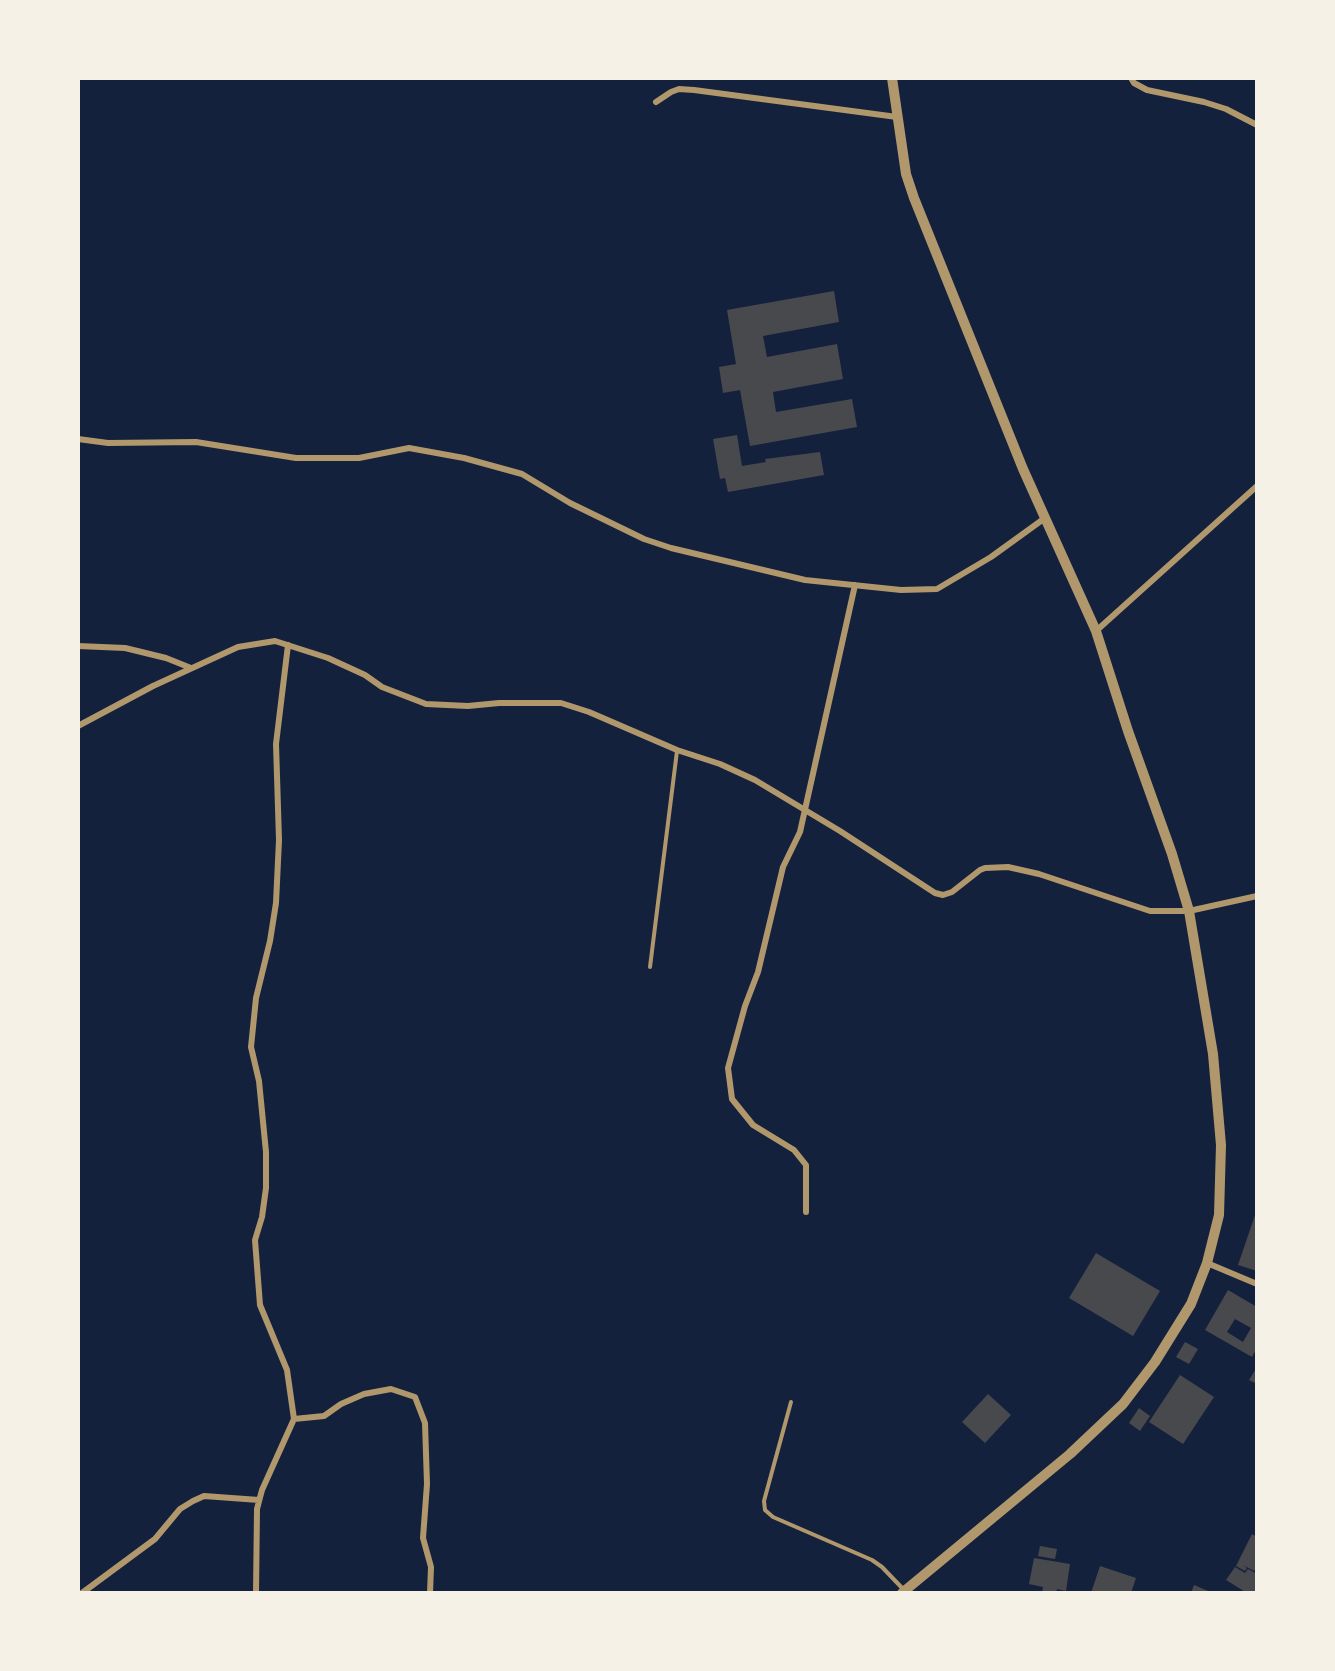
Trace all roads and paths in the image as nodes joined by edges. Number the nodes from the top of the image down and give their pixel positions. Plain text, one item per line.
1 (892, 78) edge
2 (1131, 78) edge
3 (656, 102) dead end
4 (897, 117) junction
5 (1257, 124) edge
6 (78, 439) edge
7 (1257, 486) edge
8 (1045, 518) junction
9 (855, 585) junction
10 (1096, 631) junction
11 (288, 645) junction
12 (78, 646) edge
13 (191, 668) junction
14 (78, 726) edge
15 (677, 750) junction
16 (805, 809) junction
17 (1257, 896) edge
18 (1189, 910) junction
19 (650, 967) dead end
20 (806, 1212) dead end
21 (1207, 1263) junction
22 (1257, 1284) edge
23 (791, 1402) dead end
24 (294, 1419) junction
25 (259, 1500) junction
26 (903, 1592) edge
27 (82, 1593) edge
28 (256, 1593) edge
29 (430, 1593) edge

1 - 4 street
2 - 5 street
3 - 4 street
4 - 8 street
6 - 9 street
7 - 10 street
8 - 9 street
8 - 10 street
9 - 16 street
10 - 18 street
11 - 13 street
11 - 15 street
11 - 24 street
12 - 13 street
13 - 14 street
15 - 16 street
15 - 19 lane
16 - 18 street
16 - 20 street
17 - 18 street
18 - 21 street
21 - 22 street
21 - 26 street
23 - 26 lane
24 - 25 street
24 - 29 street
25 - 27 street
25 - 28 street

